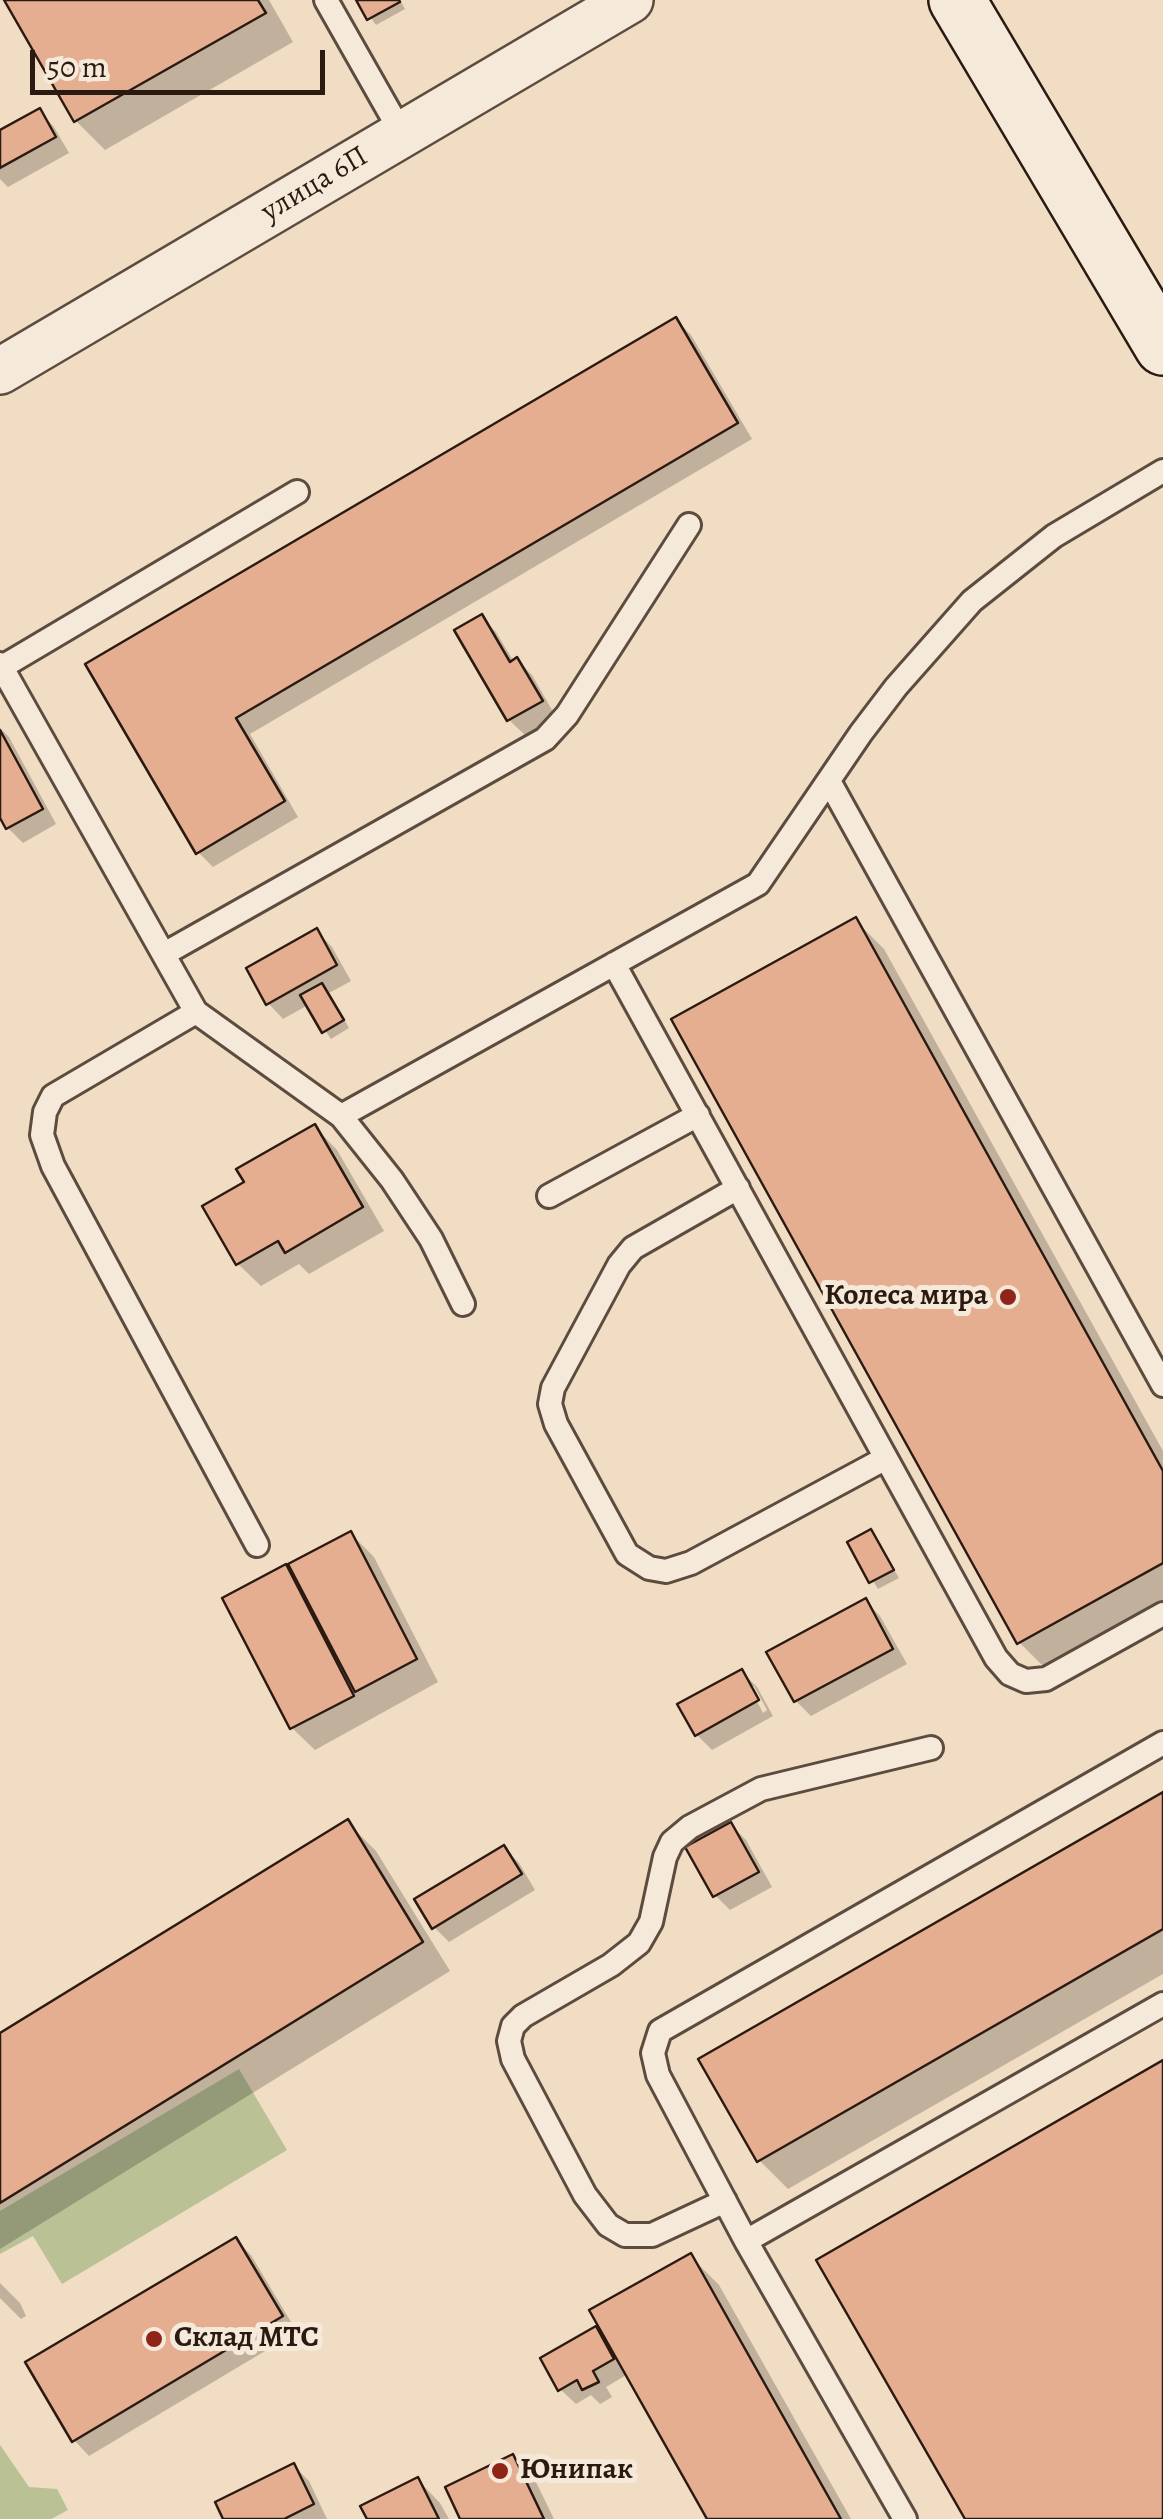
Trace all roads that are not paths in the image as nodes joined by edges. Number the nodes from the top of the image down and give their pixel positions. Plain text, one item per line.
1 (326, 0) edge
2 (630, 0) edge
3 (957, 0) edge
4 (402, 134) junction
5 (1163, 347) edge
6 (0, 371) edge
7 (1163, 472) edge
8 (297, 492) dead end
9 (689, 525) dead end
10 (1, 666) edge
11 (828, 781) junction
12 (164, 954) junction
13 (614, 964) junction
14 (196, 1012) junction
15 (698, 1115) junction
16 (341, 1116) junction
17 (738, 1188) junction
18 (549, 1196) dead end
19 (463, 1304) dead end
20 (1163, 1385) edge
21 (886, 1458) junction
22 (257, 1546) dead end
23 (1163, 1614) edge
24 (1163, 1743) edge
25 (931, 1748) dead end
26 (1163, 2004) edge
27 (725, 2201) junction
28 (746, 2241) junction
29 (905, 2519) edge

1 - 4 lane
2 - 4 street, улица 6П
3 - 5 main road
4 - 6 street, улица 6П
7 - 11 lane
8 - 10 lane
9 - 12 lane
10 - 12 lane
11 - 13 lane
11 - 20 lane
12 - 14 lane
13 - 15 lane
13 - 16 lane
14 - 16 lane
14 - 22 lane
15 - 17 lane
15 - 18 lane
16 - 19 lane
17 - 21 lane
17 - 21 lane
21 - 23 lane
24 - 27 lane
25 - 27 lane
26 - 28 lane
27 - 28 lane
28 - 29 lane

